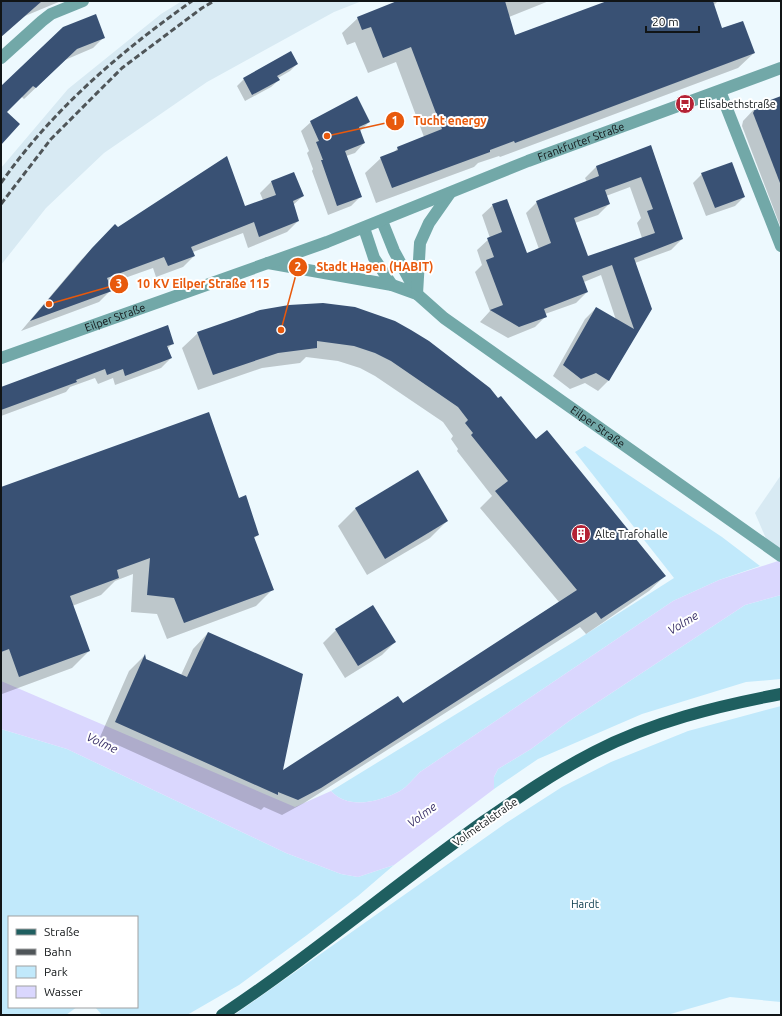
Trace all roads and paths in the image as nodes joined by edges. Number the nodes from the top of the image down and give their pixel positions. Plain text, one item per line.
1 (83, 1) edge
2 (1, 58) edge
3 (781, 68) edge
4 (720, 91) junction
5 (450, 193) junction
6 (382, 221) junction
7 (364, 228) junction
8 (781, 246) edge
9 (267, 262) junction
10 (392, 285) junction
11 (417, 294) junction
12 (1, 358) edge
13 (781, 556) edge
14 (781, 694) edge
15 (222, 1015) edge

1 - 2 street
3 - 4 street, Frankfurter Straße
4 - 5 street, Frankfurter Straße
4 - 8 street
5 - 6 street, Frankfurter Straße
5 - 11 street
6 - 7 street, Eilper Straße
6 - 11 street, Eilper Straße
7 - 9 street, Eilper Straße
7 - 10 street
9 - 10 street, Eilper Straße
9 - 12 street, Eilper Straße
10 - 11 street, Eilper Straße
11 - 13 street, Eilper Straße
14 - 15 main road, Volmetalstraße

